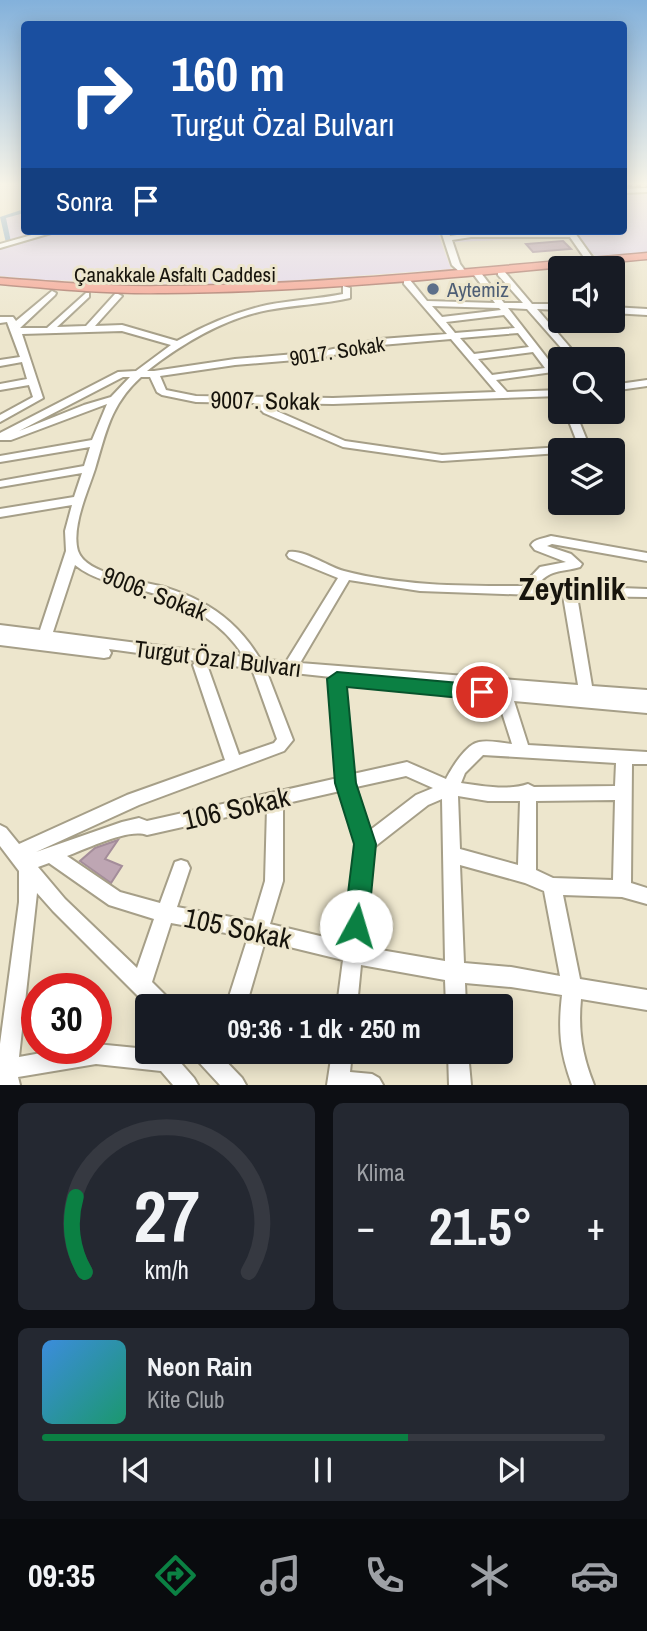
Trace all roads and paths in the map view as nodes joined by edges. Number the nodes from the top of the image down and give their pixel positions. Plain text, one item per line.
1 (40, 235) edge
2 (446, 235) edge
3 (0, 246) edge
4 (587, 256) edge
5 (647, 258) edge
6 (625, 259) edge
7 (625, 261) edge
8 (548, 265) edge
9 (548, 269) edge
10 (462, 272) junction
11 (501, 273) junction
12 (478, 275) junction
13 (0, 281) edge
14 (407, 282) junction
15 (0, 288) edge
16 (346, 288) junction
17 (52, 293) junction
18 (86, 295) junction
19 (118, 296) junction
20 (425, 303) junction
21 (530, 306) junction
22 (548, 307) edge
23 (502, 308) junction
24 (625, 311) edge
25 (647, 312) edge
26 (0, 320) edge
27 (439, 320) junction
28 (16, 329) junction
29 (88, 329) junction
30 (49, 330) junction
31 (520, 330) junction
32 (453, 337) junction
33 (179, 345) junction
34 (566, 347) edge
35 (533, 349) junction
36 (470, 357) junction
37 (26, 359) junction
38 (548, 362) edge
39 (0, 363) edge
40 (548, 370) edge
41 (139, 372) junction
42 (154, 374) junction
43 (488, 378) junction
44 (33, 381) junction
45 (647, 383) edge
46 (625, 386) edge
47 (0, 387) edge
48 (548, 393) edge
49 (504, 395) junction
50 (115, 399) junction
51 (257, 400) junction
52 (0, 419) edge
53 (0, 438) edge
54 (99, 442) junction
55 (548, 451) edge
56 (0, 459) edge
57 (90, 468) junction
58 (0, 484) edge
59 (80, 499) junction
60 (0, 513) edge
61 (72, 552) junction
62 (293, 555) dead end
63 (647, 557) edge
64 (345, 576) junction
65 (527, 589) junction
66 (569, 590) junction
67 (647, 593) edge
68 (0, 630) edge
69 (45, 636) junction
70 (0, 640) edge
71 (200, 664) junction
72 (258, 668) junction
73 (290, 668) junction
74 (337, 679) junction
75 (503, 690) junction
76 (586, 691) junction
77 (647, 696) edge
78 (647, 707) edge
79 (522, 749) junction
80 (624, 756) junction
81 (647, 758) edge
82 (234, 764) junction
83 (345, 783) junction
84 (450, 788) junction
85 (528, 792) junction
86 (623, 793) junction
87 (275, 799) junction
88 (133, 800) junction
89 (139, 825) junction
90 (0, 833) edge
91 (365, 844) junction
92 (51, 855) junction
93 (451, 855) junction
94 (23, 862) junction
95 (181, 867) dead end
96 (527, 875) junction
97 (552, 886) junction
98 (622, 889) junction
99 (647, 896) edge
100 (168, 914) junction
101 (261, 931) junction
102 (353, 954) junction
103 (454, 972) junction
104 (141, 985) junction
105 (572, 988) junction
106 (150, 994) edge
107 (240, 994) edge
108 (348, 994) edge
109 (455, 994) edge
110 (647, 1000) edge
111 (218, 1064) edge
112 (341, 1064) edge
113 (459, 1064) edge
114 (8, 1077) edge
115 (339, 1083) edge
116 (187, 1085) edge
117 (235, 1085) edge
118 (372, 1085) edge
119 (460, 1085) edge
120 (583, 1085) edge

1 - 3 street
2 - 4 street
2 - 10 street
5 - 6 highway, Çanakkale Asfaltı Caddesi
5 - 7 highway, Çanakkale Asfaltı Caddesi
8 - 10 highway, Çanakkale Asfaltı Caddesi
9 - 11 highway, Çanakkale Asfaltı Caddesi
10 - 13 highway, Çanakkale Asfaltı Caddesi
11 - 12 highway, Çanakkale Asfaltı Caddesi
11 - 21 street
12 - 14 highway, Çanakkale Asfaltı Caddesi
12 - 23 street
14 - 16 highway, Çanakkale Asfaltı Caddesi
14 - 20 street
15 - 17 highway, Çanakkale Asfaltı Caddesi
16 - 19 highway, Çanakkale Asfaltı Caddesi
16 - 33 street
17 - 18 highway, Çanakkale Asfaltı Caddesi
17 - 28 street
18 - 19 highway, Çanakkale Asfaltı Caddesi
18 - 30 street
19 - 29 street
20 - 23 street
20 - 27 street
21 - 22 street
21 - 23 street
21 - 34 street
23 - 27 street
23 - 31 street
24 - 25 street
26 - 28 street
27 - 32 street
28 - 30 street
28 - 37 street
29 - 30 street
29 - 33 street
31 - 32 street, 9017. Sokak
31 - 35 street
32 - 36 street
32 - 42 street, 9017. Sokak
33 - 41 street
35 - 36 street
35 - 38 street
36 - 43 street
37 - 39 street
37 - 44 street
40 - 43 street
41 - 42 street
41 - 50 street
41 - 53 street
42 - 51 street, 9007. Sokak
43 - 49 street
44 - 47 street
44 - 52 street
45 - 46 street
48 - 49 street, 9007. Sokak
49 - 51 street, 9007. Sokak
50 - 53 street
50 - 54 street
51 - 55 street
54 - 56 street
54 - 57 street
57 - 58 street
57 - 59 street
59 - 60 street
59 - 61 street
61 - 69 street
61 - 72 street, 9006. Sokak
62 - 64 street
63 - 65 street
64 - 65 street
64 - 73 street
65 - 66 street
66 - 67 street
66 - 76 street
68 - 69 street, Turgut Özal Bulvarı
69 - 72 street, Turgut Özal Bulvarı
70 - 71 street, Turgut Özal Bulvarı
71 - 72 street, Turgut Özal Bulvarı
71 - 82 street
72 - 73 street, Turgut Özal Bulvarı
72 - 74 street, Turgut Özal Bulvarı
72 - 82 street
73 - 75 street, Turgut Özal Bulvarı
74 - 75 street, Turgut Özal Bulvarı
74 - 83 street
75 - 76 street, Turgut Özal Bulvarı
75 - 78 street, Turgut Özal Bulvarı
75 - 79 street
76 - 77 street, Turgut Özal Bulvarı
79 - 80 street
79 - 84 street
80 - 81 street
80 - 86 street
82 - 88 street
83 - 84 street, 106 Sokak
83 - 87 street, 106 Sokak
83 - 91 street
84 - 85 street, 106 Sokak
84 - 91 street
84 - 93 street
85 - 86 street, 106 Sokak
85 - 96 street
86 - 98 street
87 - 89 street, 106 Sokak
87 - 101 street
88 - 89 street
88 - 94 street
89 - 92 street, 106 Sokak
90 - 94 street
91 - 102 street
92 - 94 street, 106 Sokak
92 - 100 street, 105 Sokak
93 - 96 street
93 - 103 street
94 - 104 street
94 - 114 street
95 - 100 street
96 - 97 street
97 - 98 street
97 - 105 street
98 - 99 street
100 - 101 street, 105 Sokak
100 - 104 street
101 - 102 street, 105 Sokak
101 - 107 street
102 - 103 street, 105 Sokak
102 - 108 street
103 - 105 street, 105 Sokak
103 - 109 street
104 - 106 street
105 - 110 street, 105 Sokak
105 - 120 street
111 - 117 street
112 - 115 street
113 - 119 street
114 - 116 street
115 - 118 street

